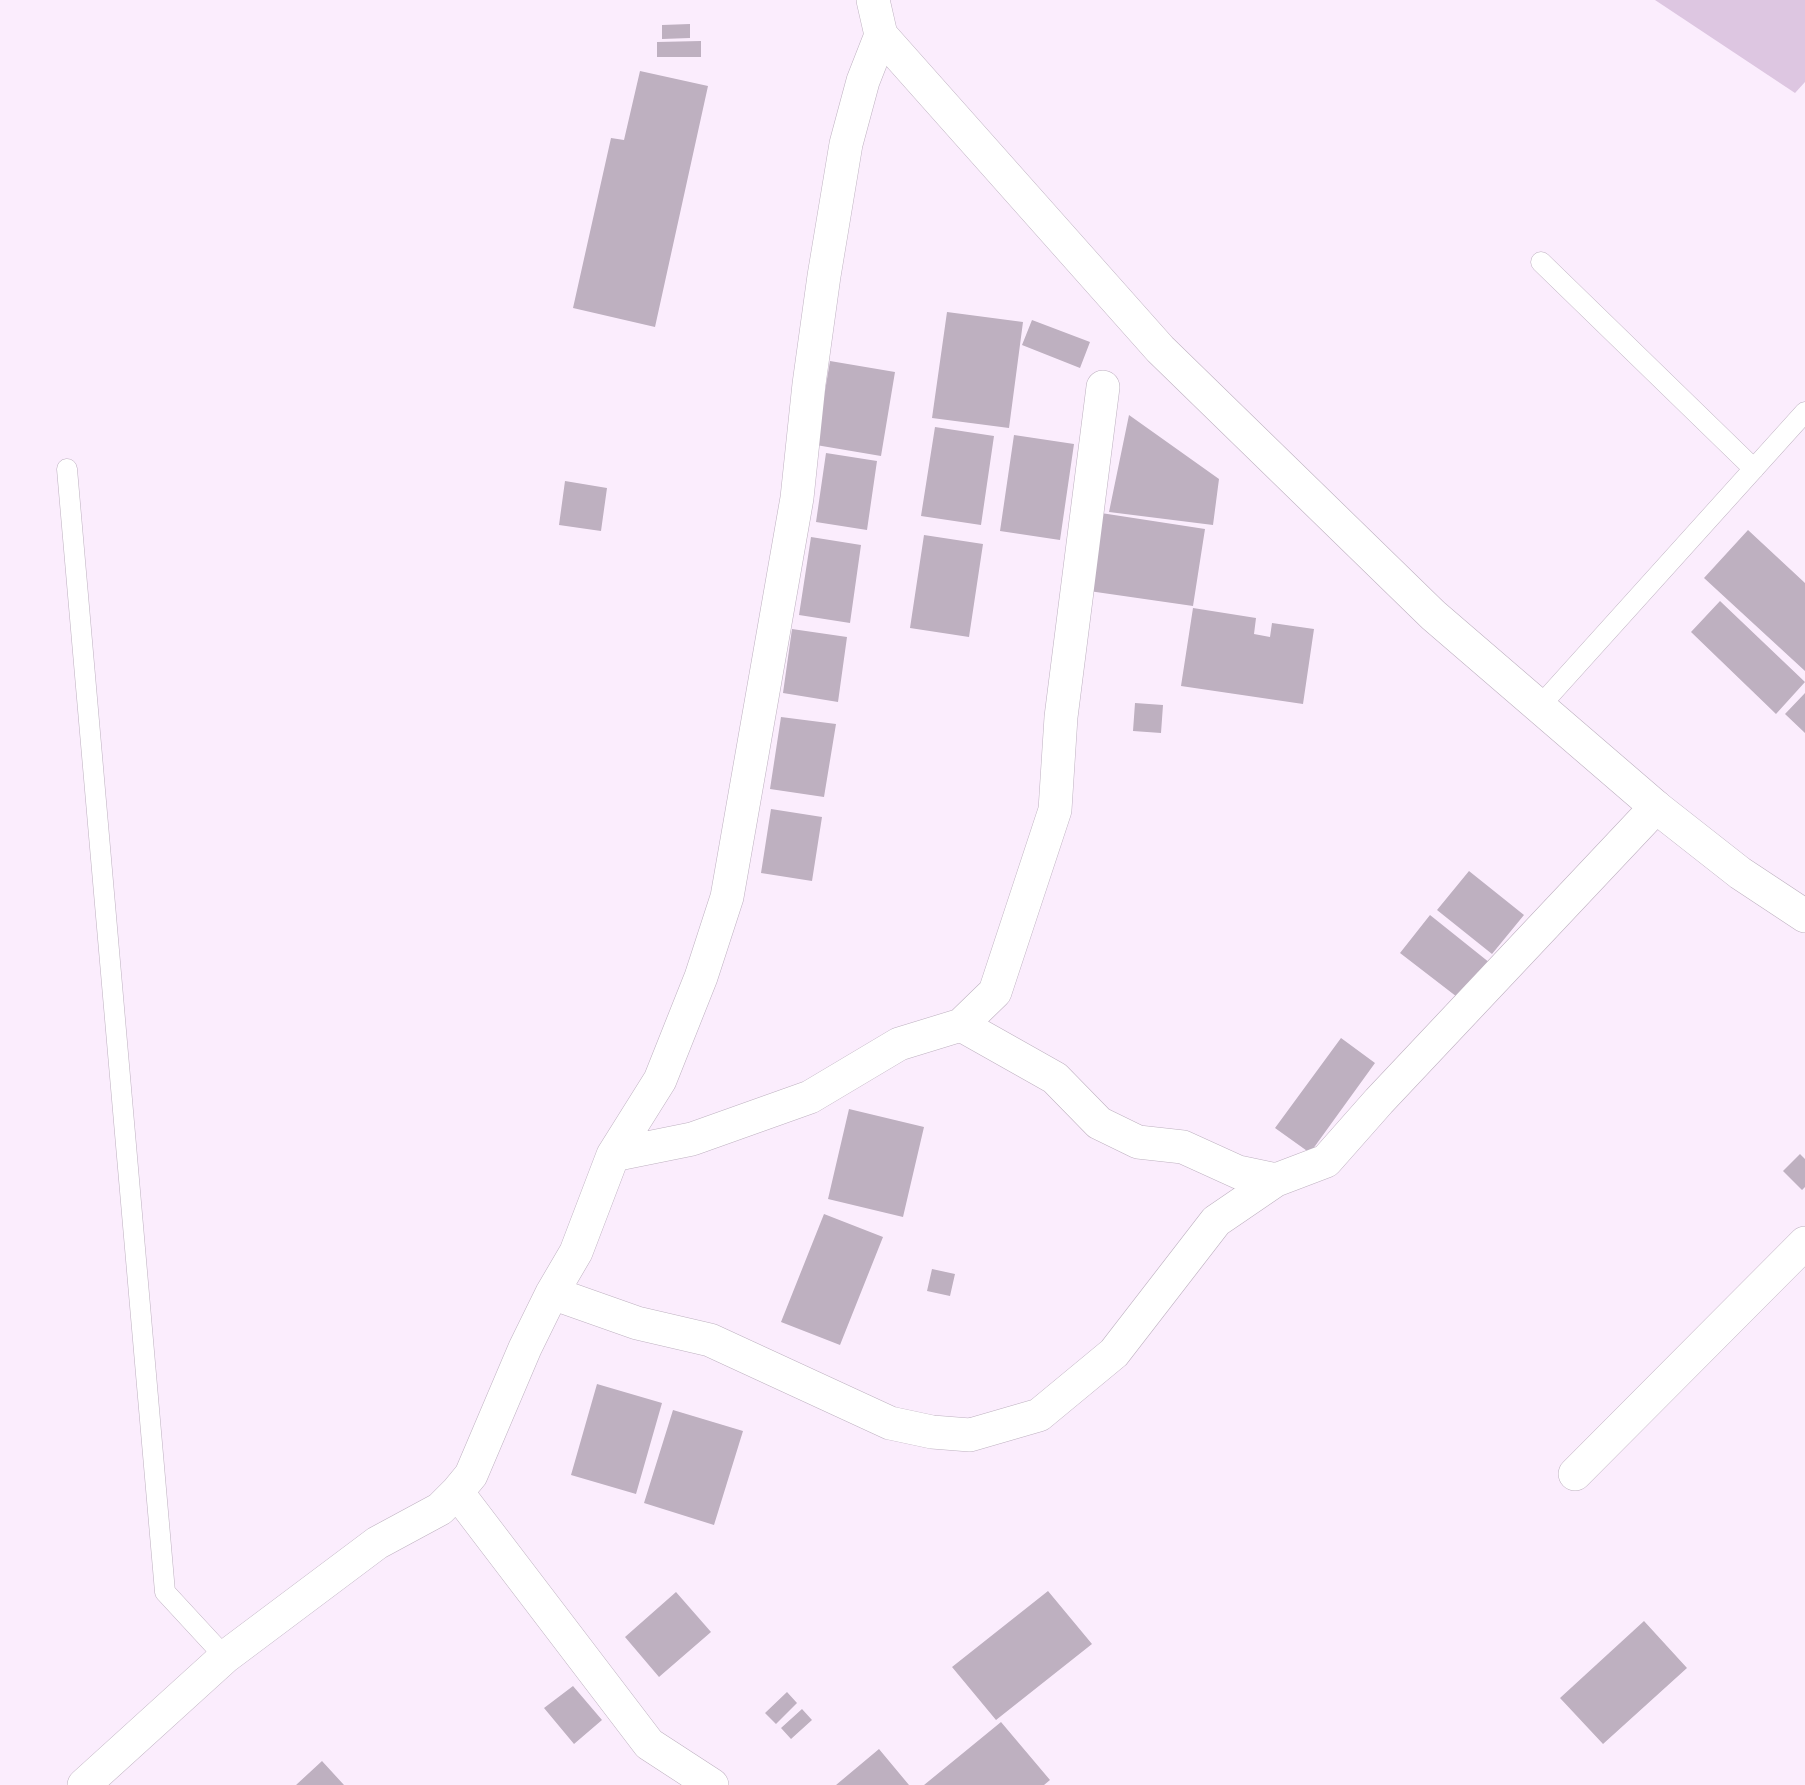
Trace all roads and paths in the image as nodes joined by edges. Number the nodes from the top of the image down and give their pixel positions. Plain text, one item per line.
1 (873, 0) edge
2 (880, 35) junction
3 (1541, 262) dead end
4 (1103, 387) dead end
5 (1805, 412) edge
6 (67, 469) dead end
7 (1754, 469) junction
8 (1539, 707) junction
9 (1656, 807) junction
10 (1805, 916) edge
11 (961, 1025) junction
12 (613, 1155) junction
13 (1276, 1180) junction
14 (1805, 1244) edge
15 (552, 1293) junction
16 (1575, 1474) dead end
17 (457, 1492) junction
18 (225, 1657) junction
19 (84, 1785) edge
20 (712, 1785) edge

1 - 2 street
2 - 8 street
2 - 12 street
3 - 7 lane
4 - 11 street
5 - 7 lane
6 - 18 lane
7 - 8 lane
8 - 9 street
9 - 10 street
9 - 13 street
11 - 12 street
11 - 13 street
12 - 15 street
13 - 15 street
14 - 16 street
15 - 17 street
17 - 18 street
17 - 20 street
18 - 19 street

